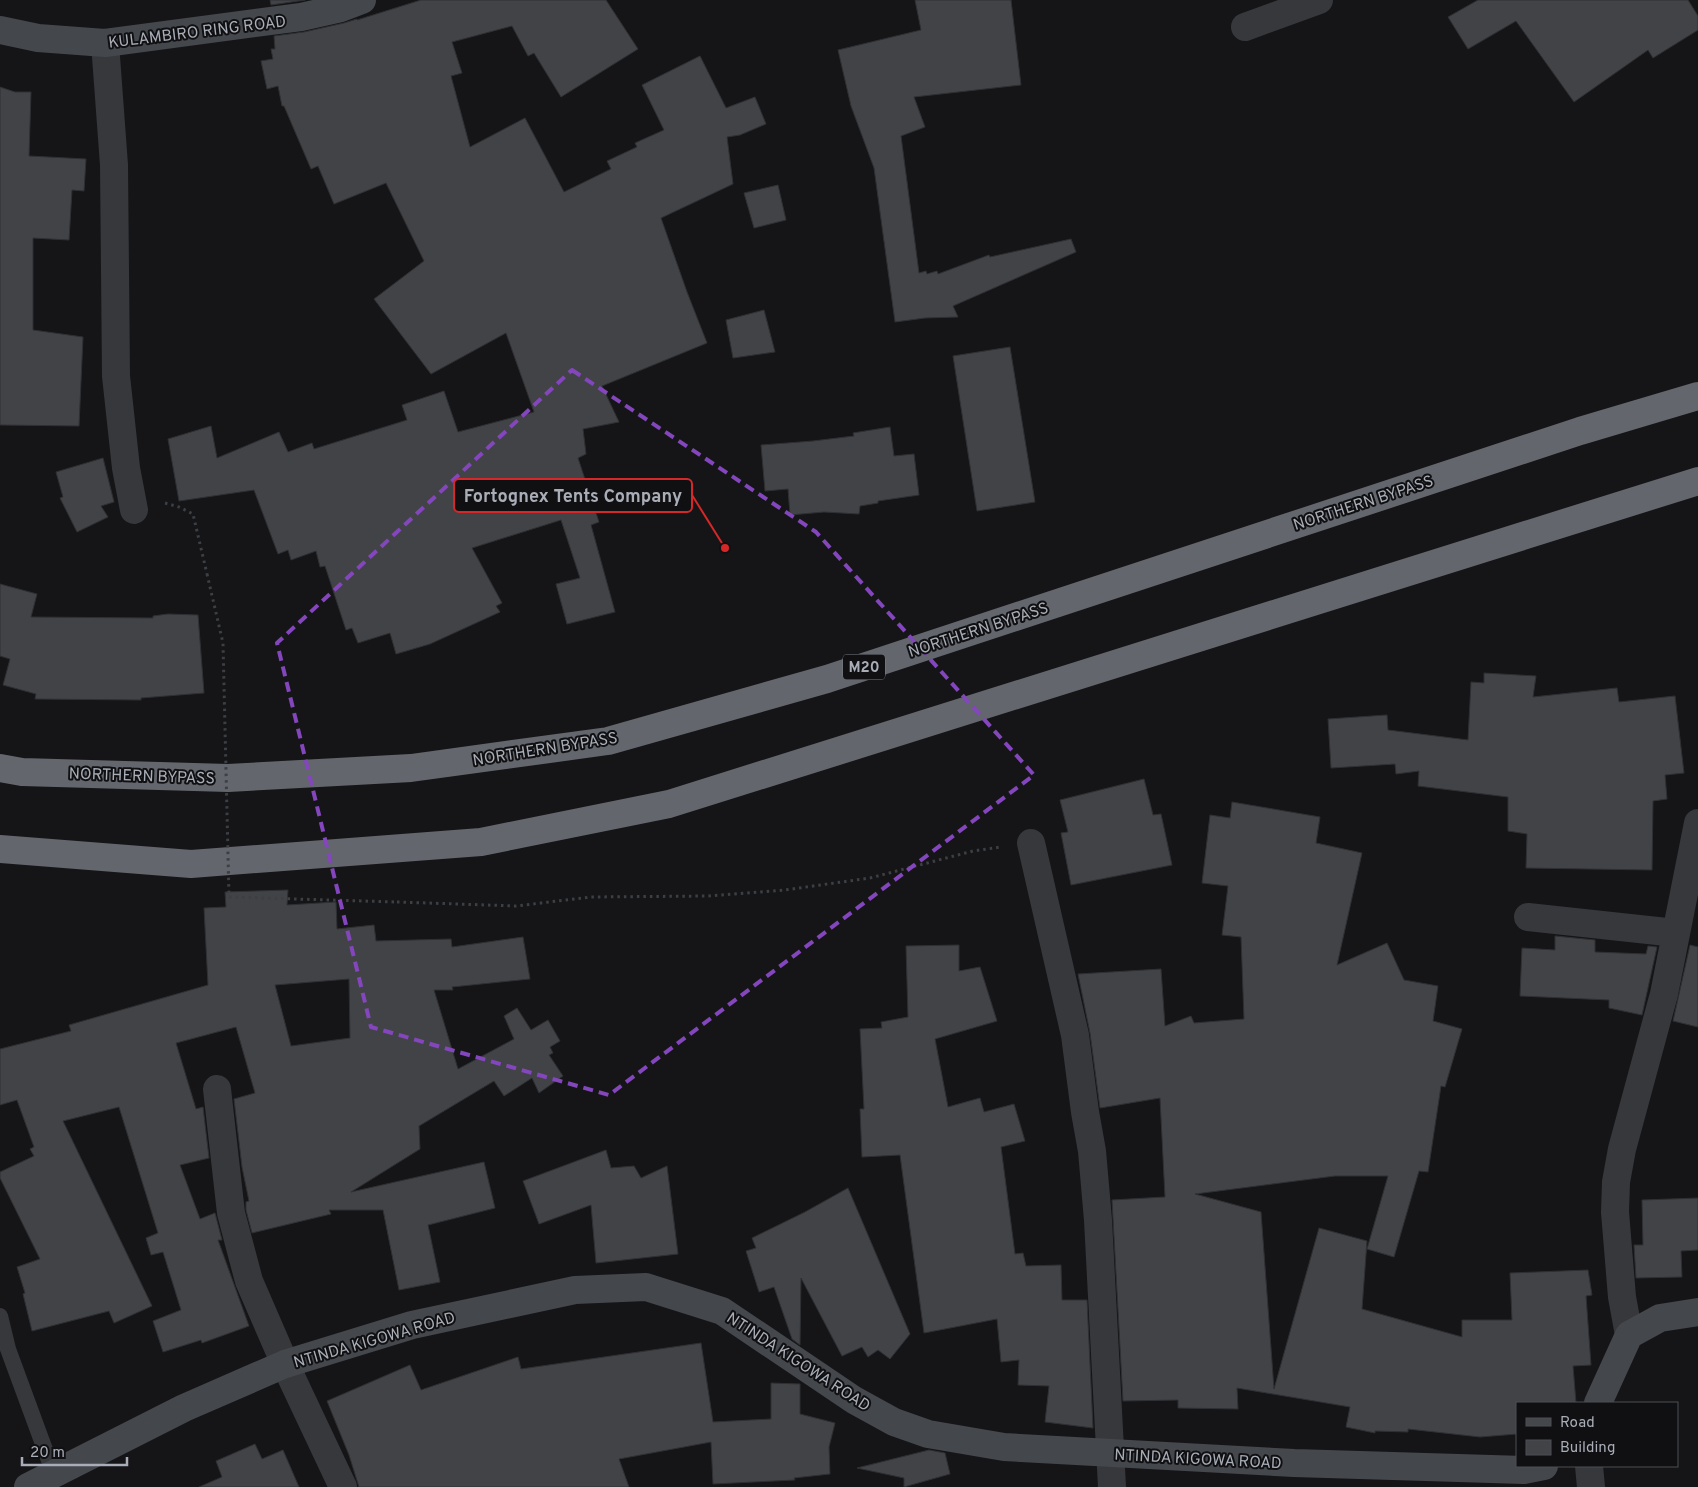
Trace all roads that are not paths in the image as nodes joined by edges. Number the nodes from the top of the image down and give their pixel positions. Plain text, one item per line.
1 (362, 0) edge
2 (1319, 0) edge
3 (300, 9) edge
4 (1246, 27) dead end
5 (0, 30) edge
6 (105, 44) junction
7 (1698, 396) edge
8 (1698, 481) edge
9 (133, 504) road end
10 (0, 768) edge
11 (1698, 822) edge
12 (1031, 843) road end
13 (0, 849) edge
14 (1528, 917) dead end
15 (1676, 933) junction
16 (216, 1089) dead end
17 (1698, 1312) edge
18 (0, 1316) edge
19 (1629, 1335) junction
20 (284, 1364) junction
21 (1598, 1402) edge
22 (1110, 1452) junction
23 (1539, 1467) edge
24 (1589, 1467) edge
25 (40, 1482) edge
26 (342, 1487) edge
27 (1112, 1487) edge
28 (1591, 1487) edge

1 - 3 street, KULAMBIRO RING ROAD
2 - 4 street
3 - 6 street, KULAMBIRO RING ROAD
5 - 6 street, KULAMBIRO RING ROAD
6 - 9 street
7 - 10 highway, NORTHERN BYPASS / M20
8 - 13 highway
11 - 15 street
12 - 22 street
14 - 15 street
15 - 19 street
16 - 20 street
17 - 19 street
18 - 25 lane
19 - 21 street
20 - 22 street, NTINDA KIGOWA ROAD
20 - 25 street, NTINDA KIGOWA ROAD
20 - 26 street
22 - 23 street, NTINDA KIGOWA ROAD
22 - 27 street
24 - 28 street

